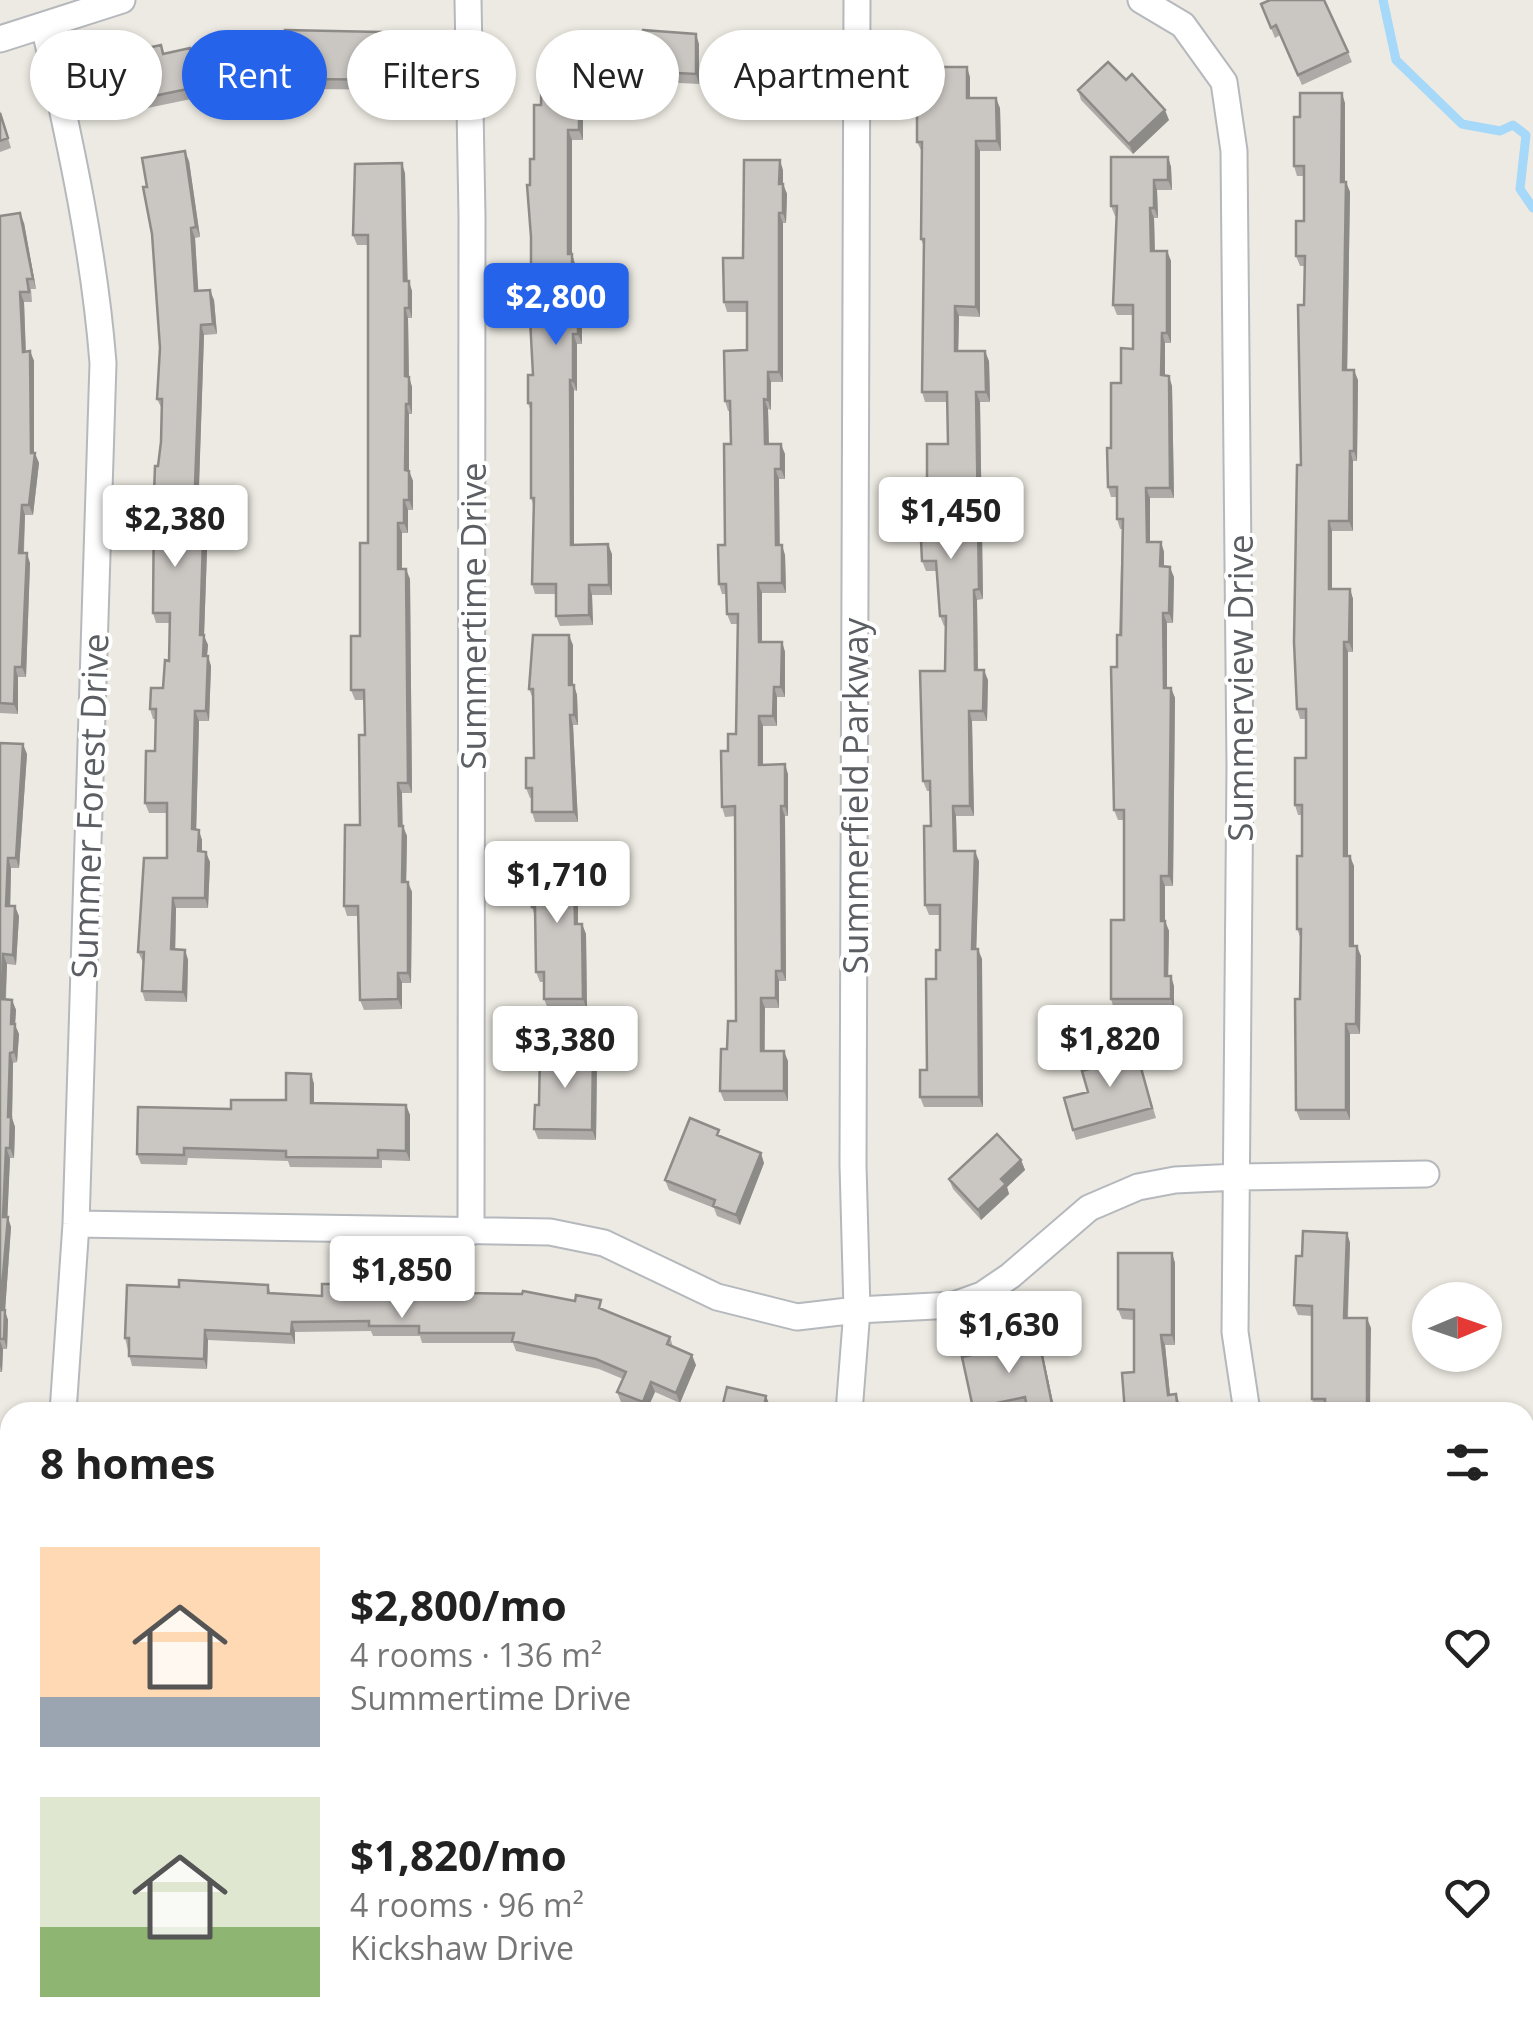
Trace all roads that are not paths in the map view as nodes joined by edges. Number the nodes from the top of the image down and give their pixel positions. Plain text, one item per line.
1 (122, 0) edge
2 (468, 0) edge
3 (857, 0) edge
4 (1140, 0) edge
5 (44, 25) junction
6 (0, 40) edge
7 (1426, 1174) dead end
8 (1238, 1177) junction
9 (76, 1224) junction
10 (471, 1232) junction
11 (856, 1310) junction
12 (65, 1402) edge
13 (850, 1402) edge
14 (1246, 1402) edge

1 - 5 street
2 - 10 street, Summertime Drive
3 - 11 street, Summerfield Parkway
4 - 8 street, Summerview Drive
5 - 6 street
5 - 9 street, Summer Forest Drive
7 - 8 street
8 - 11 street
8 - 14 street, Summerview Drive
9 - 10 street
9 - 12 street, Summer Forest Drive
10 - 11 street
11 - 13 street, Summerfield Parkway

